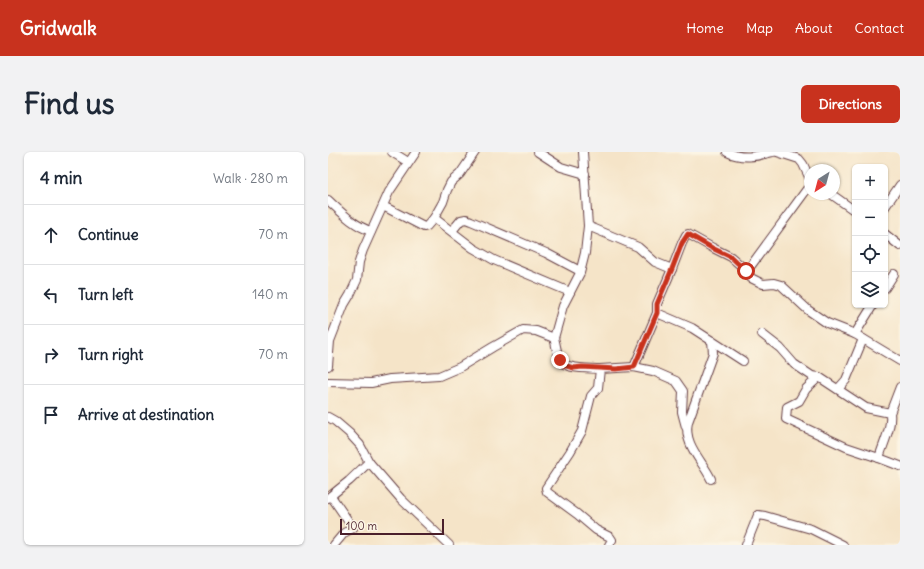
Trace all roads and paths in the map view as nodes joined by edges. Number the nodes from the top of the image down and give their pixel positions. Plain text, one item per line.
1 (392, 152) edge
2 (416, 152) edge
3 (475, 152) edge
4 (538, 152) edge
5 (583, 152) edge
6 (727, 152) edge
7 (773, 152) edge
8 (777, 152) edge
9 (408, 162) junction
10 (804, 166) edge
11 (585, 174) junction
12 (900, 185) edge
13 (804, 193) edge
14 (328, 200) edge
15 (839, 200) edge
16 (888, 203) edge
17 (382, 206) junction
18 (852, 210) edge
19 (434, 218) junction
20 (588, 226) junction
21 (371, 231) junction
22 (452, 231) junction
23 (888, 236) edge
24 (900, 246) edge
25 (672, 269) junction
26 (580, 271) junction
27 (746, 271) junction
28 (894, 274) dead end
29 (888, 283) edge
30 (570, 292) junction
31 (871, 308) edge
32 (657, 313) junction
33 (762, 334) dead end
34 (855, 334) junction
35 (554, 338) junction
36 (863, 339) junction
37 (712, 341) junction
38 (743, 361) dead end
39 (900, 361) edge
40 (328, 366) edge
41 (634, 367) junction
42 (600, 369) junction
43 (819, 378) junction
44 (328, 382) edge
45 (900, 387) edge
46 (838, 389) junction
47 (890, 413) junction
48 (328, 417) edge
49 (686, 428) junction
50 (879, 458) junction
51 (369, 462) junction
52 (900, 466) edge
53 (711, 479) dead end
54 (329, 497) edge
55 (334, 545) edge
56 (449, 545) edge
57 (609, 545) edge
58 (746, 545) edge
59 (843, 545) edge

1 - 9 street
2 - 9 street
3 - 19 street
4 - 11 street
5 - 11 street
6 - 7 street
8 - 10 street
9 - 17 street
11 - 20 street
12 - 16 street
13 - 27 street
14 - 21 street
15 - 18 street
17 - 19 street
17 - 21 street
19 - 22 street
20 - 25 street
20 - 26 street
21 - 40 street
22 - 26 street
22 - 30 street
23 - 24 street
25 - 27 street
25 - 32 street
26 - 30 street
27 - 34 street
28 - 29 street
30 - 35 street
31 - 34 street
32 - 37 street
32 - 41 street
33 - 43 street
34 - 36 street
35 - 42 street
35 - 44 street
36 - 39 street
36 - 46 street
37 - 38 street
37 - 49 street
41 - 42 street
41 - 49 street
42 - 57 street
43 - 46 street
43 - 50 street
45 - 47 street
46 - 47 street
47 - 50 street
48 - 51 street
49 - 53 street
50 - 52 street
51 - 54 street
51 - 56 street
54 - 55 street
58 - 59 street

